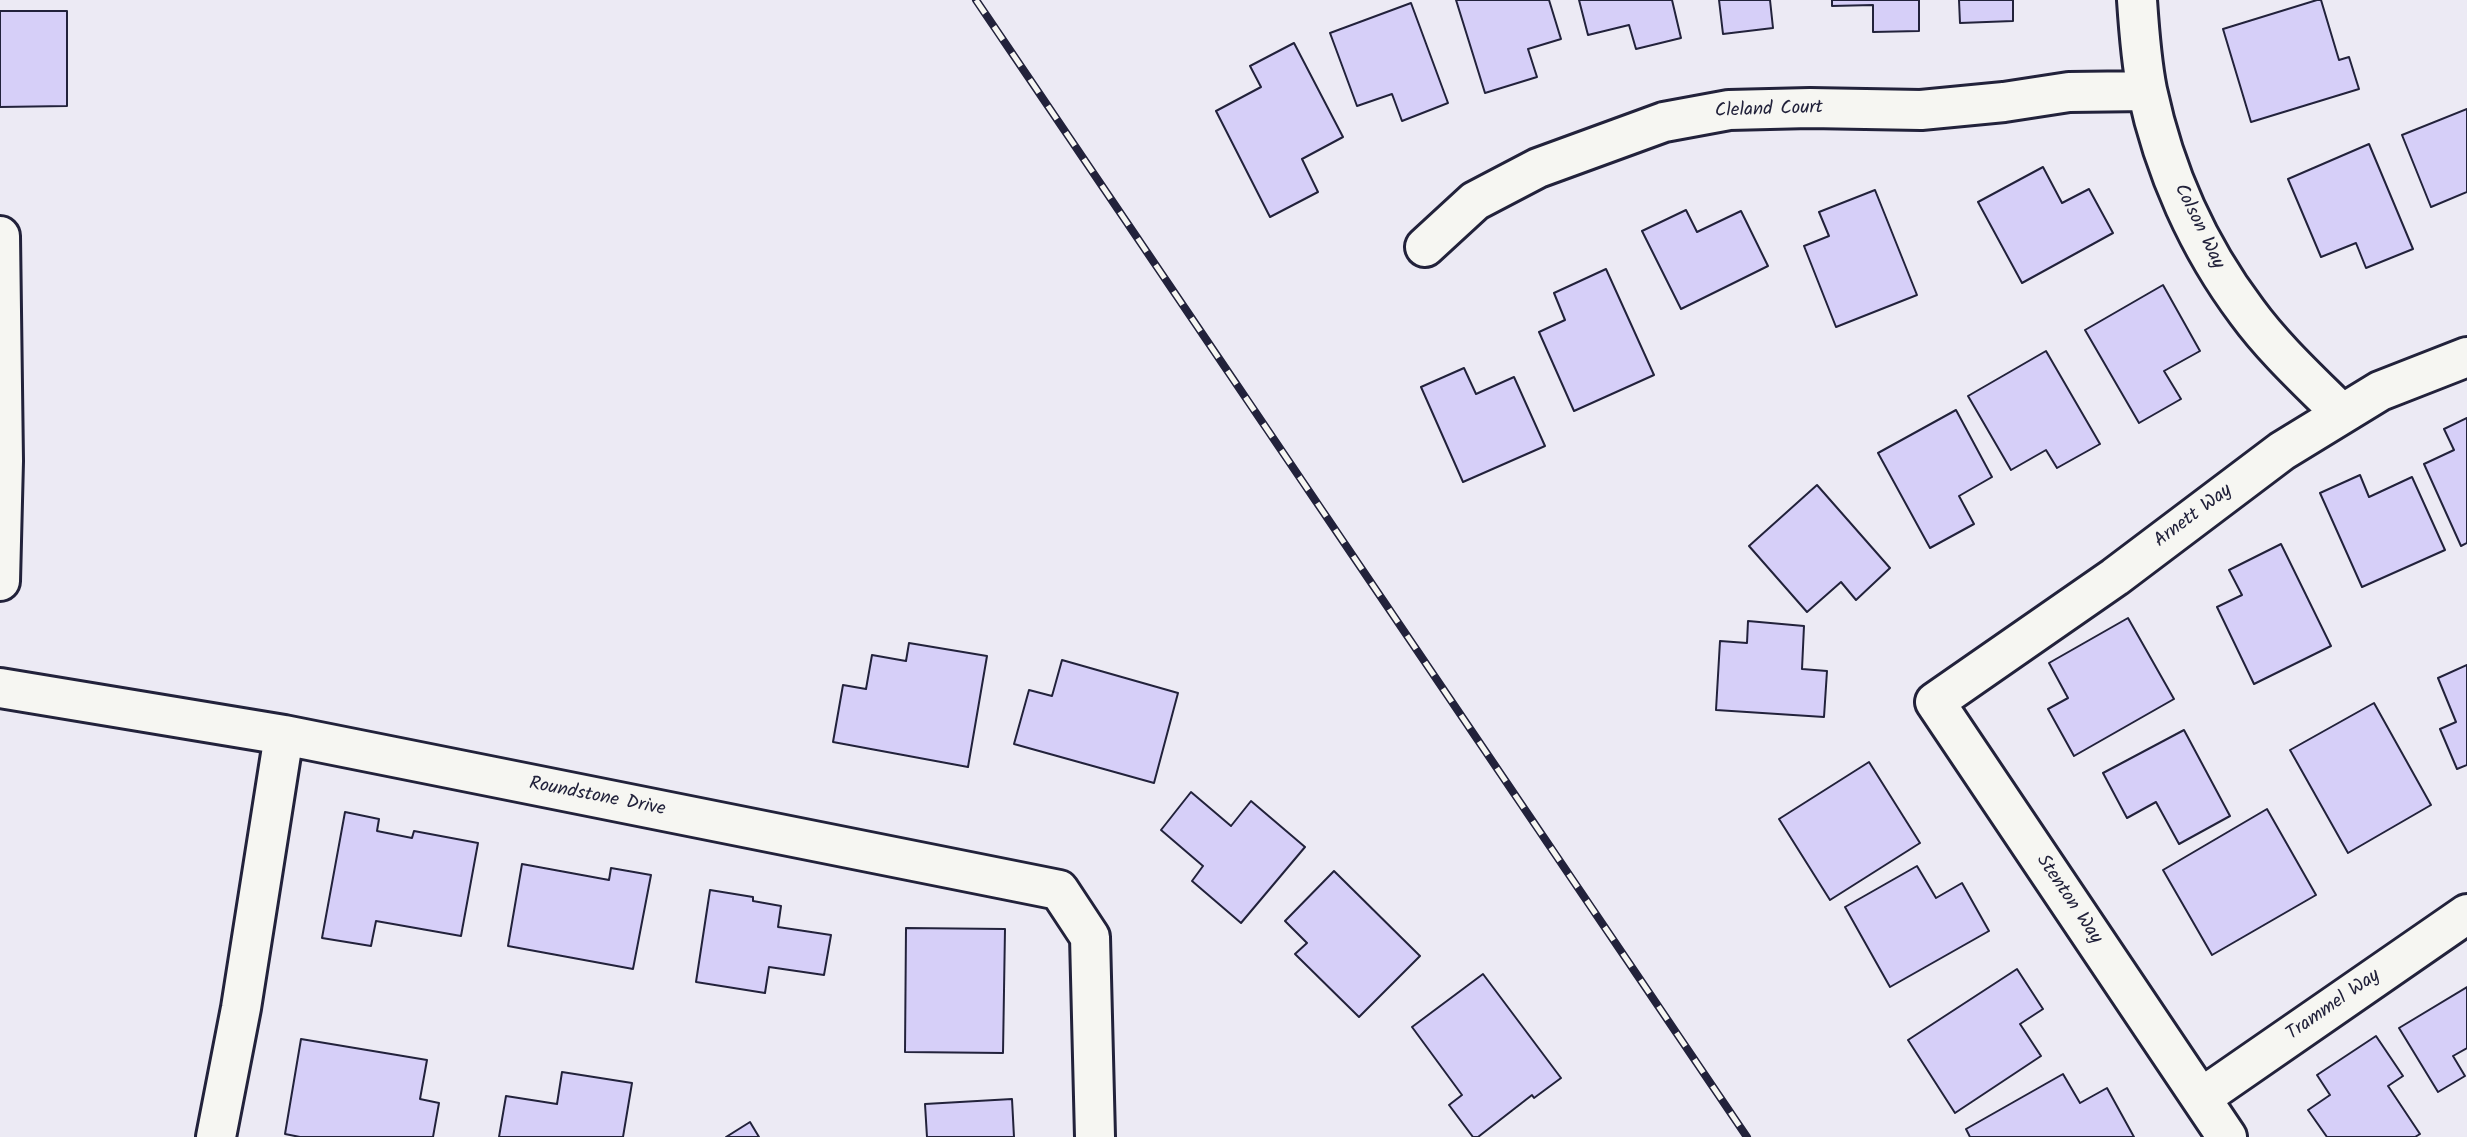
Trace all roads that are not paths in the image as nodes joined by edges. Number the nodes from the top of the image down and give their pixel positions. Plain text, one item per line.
1 (2137, 0) edge
2 (2147, 91) junction
3 (0, 236) edge
4 (1425, 247) dead end
5 (2467, 357) edge
6 (2341, 413) junction
7 (0, 581) edge
8 (0, 688) edge
9 (1935, 702) joint
10 (284, 735) junction
11 (2467, 914) edge
12 (2201, 1098) junction
13 (216, 1137) edge
14 (1095, 1137) edge
15 (2227, 1137) edge

1 - 2 street, Colson Way
2 - 4 street, Cleland Court
2 - 6 street, Colson Way
3 - 7 street
5 - 6 street, Arnett Way
6 - 9 street, Arnett Way
8 - 10 street, Roundstone Drive
9 - 12 street, Stenton Way
10 - 13 street
10 - 14 street, Roundstone Drive
11 - 12 street, Trammel Way
12 - 15 street, Stenton Way

